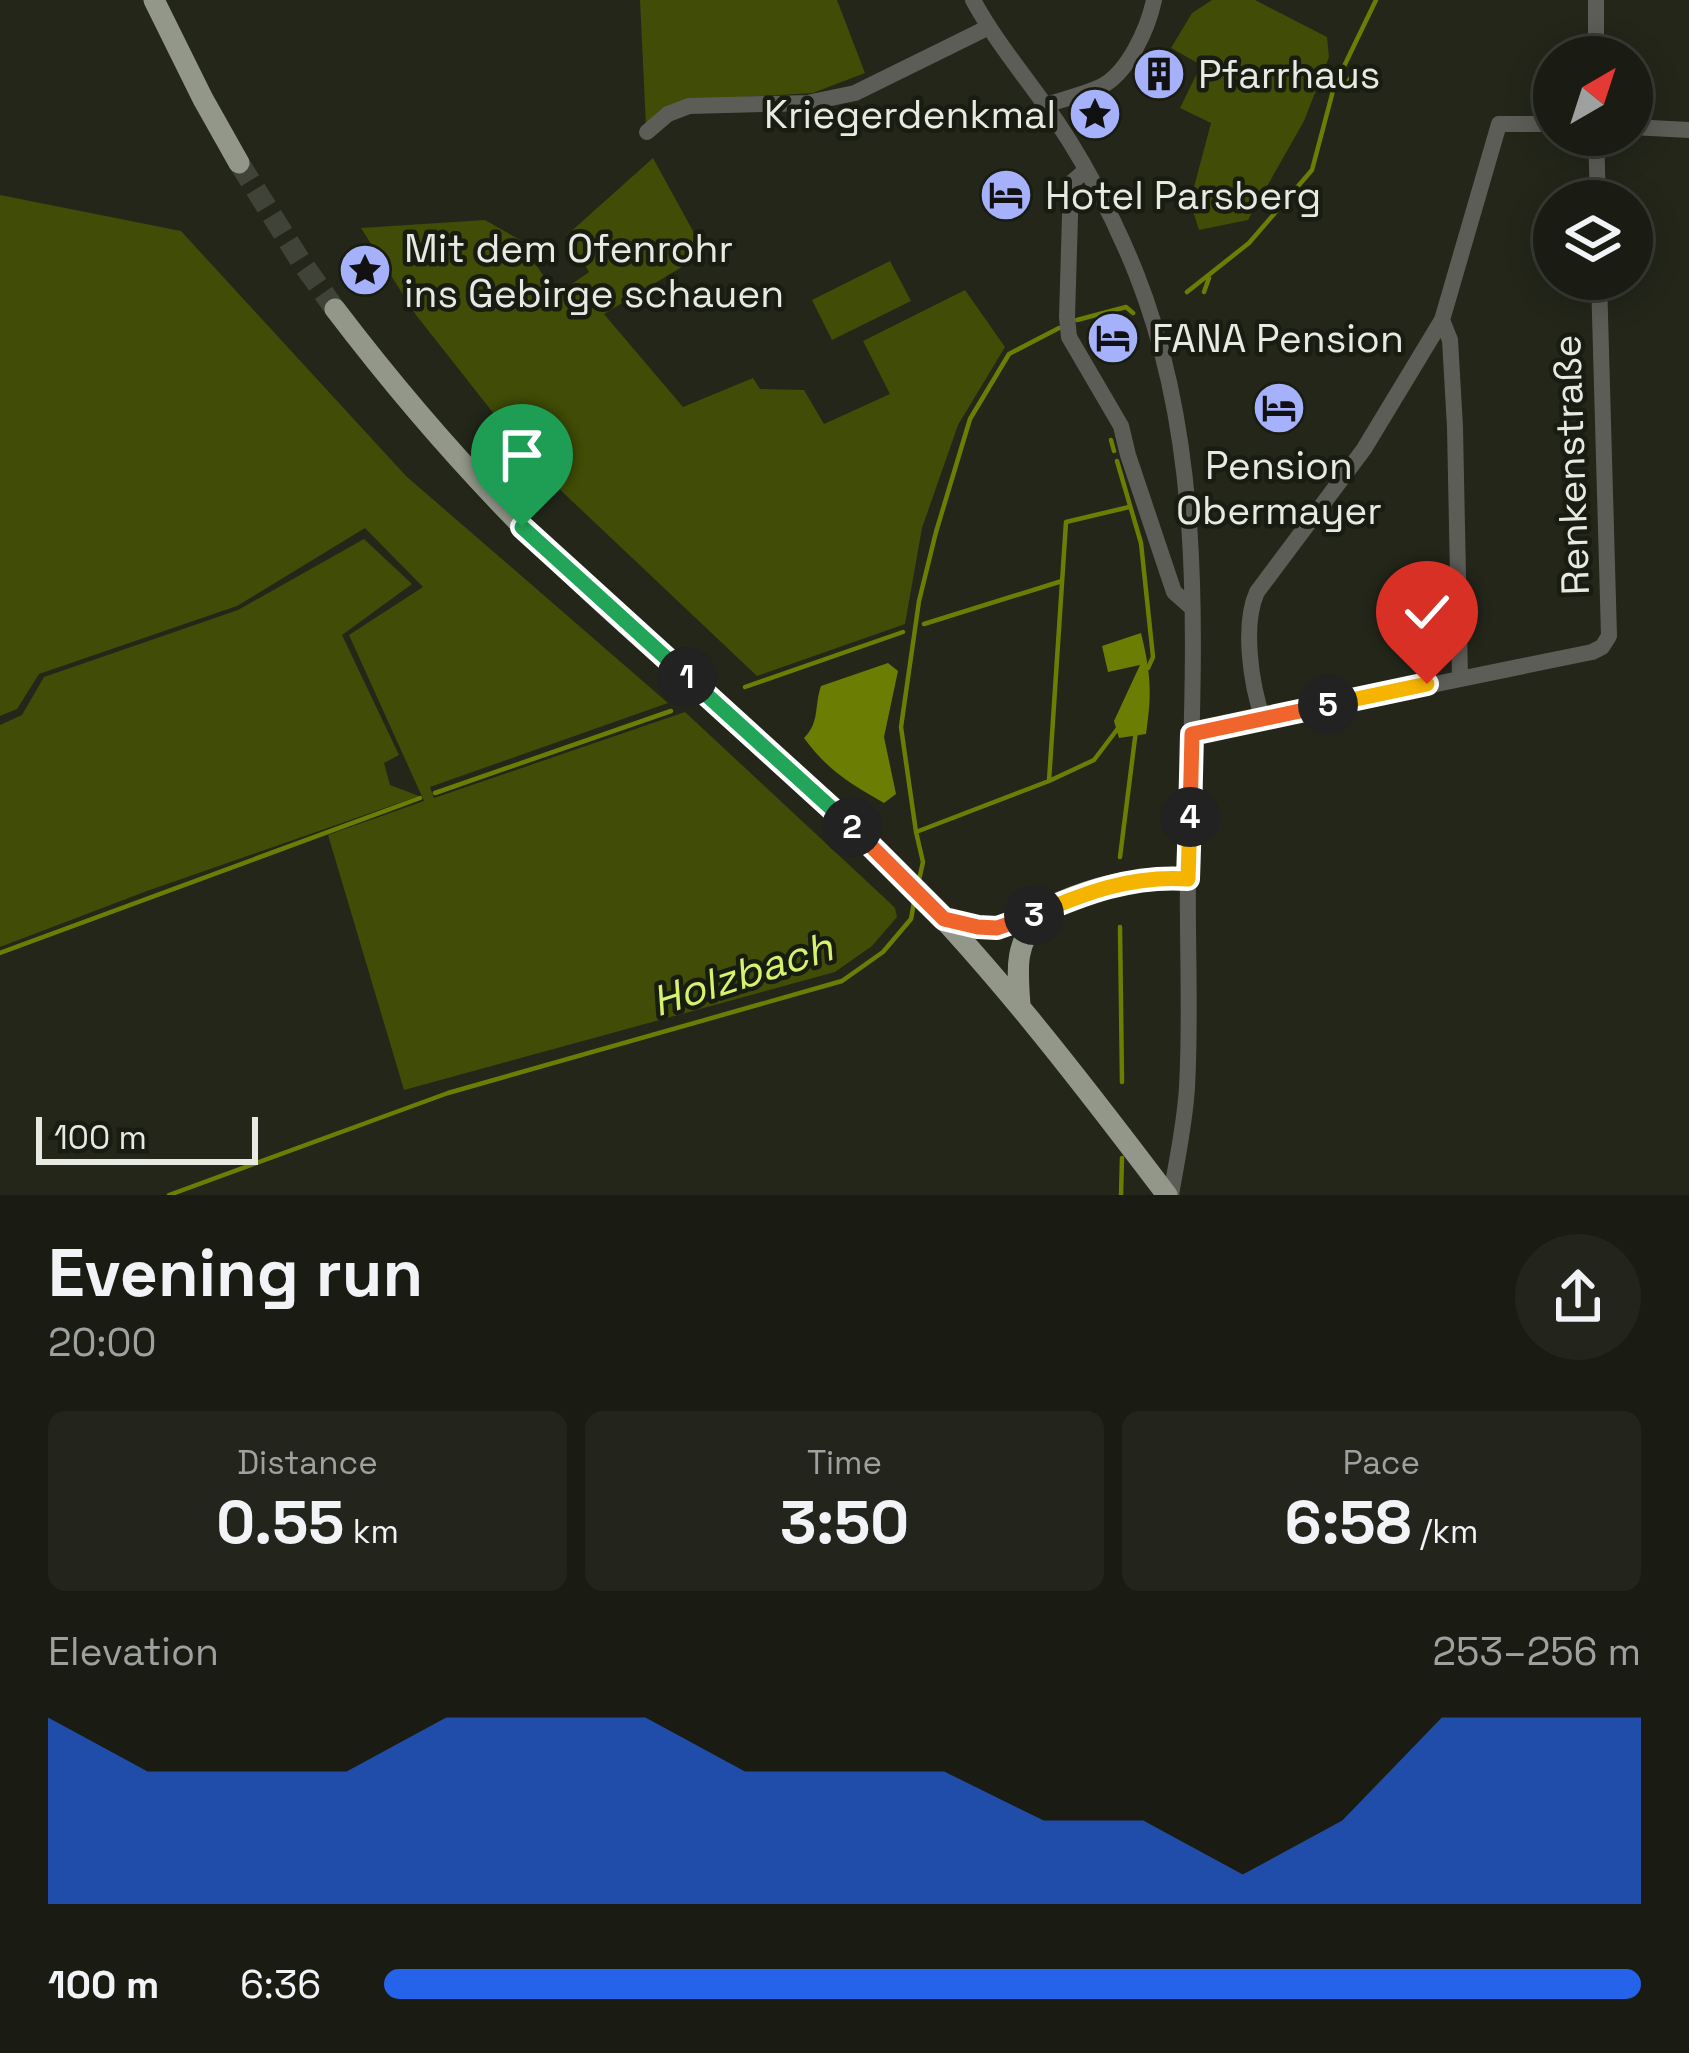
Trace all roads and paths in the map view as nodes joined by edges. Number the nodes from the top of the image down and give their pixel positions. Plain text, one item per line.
1 (154, 0) edge
2 (973, 0) edge
3 (1154, 0) edge
4 (1596, 0) edge
5 (989, 27) junction
6 (1596, 36) edge
7 (1046, 105) junction
8 (1533, 124) edge
9 (1653, 128) edge
10 (1689, 130) edge
11 (647, 132) dead end
12 (238, 163) tunnel mouth
13 (1086, 170) junction
14 (1600, 300) edge
15 (335, 309) tunnel mouth
16 (1442, 320) junction
17 (1192, 608) junction
18 (1460, 677) junction
19 (1263, 719) junction
20 (1192, 734) junction
21 (1188, 879) junction
22 (1040, 912) junction
23 (938, 913) junction
24 (1020, 1005) junction
25 (1169, 1195) edge

1 - 12 main road
2 - 5 street
3 - 7 street
4 - 6 street
5 - 7 street
5 - 11 street
7 - 13 street
8 - 16 street
9 - 10 street
13 - 17 street
13 - 17 street
14 - 18 street, Renkenstraße
15 - 23 main road
16 - 18 street
16 - 19 street
17 - 20 street
18 - 19 street
19 - 20 street
20 - 21 street
21 - 22 main road
21 - 25 street
22 - 23 main road
22 - 24 main road
23 - 24 main road
24 - 25 main road

